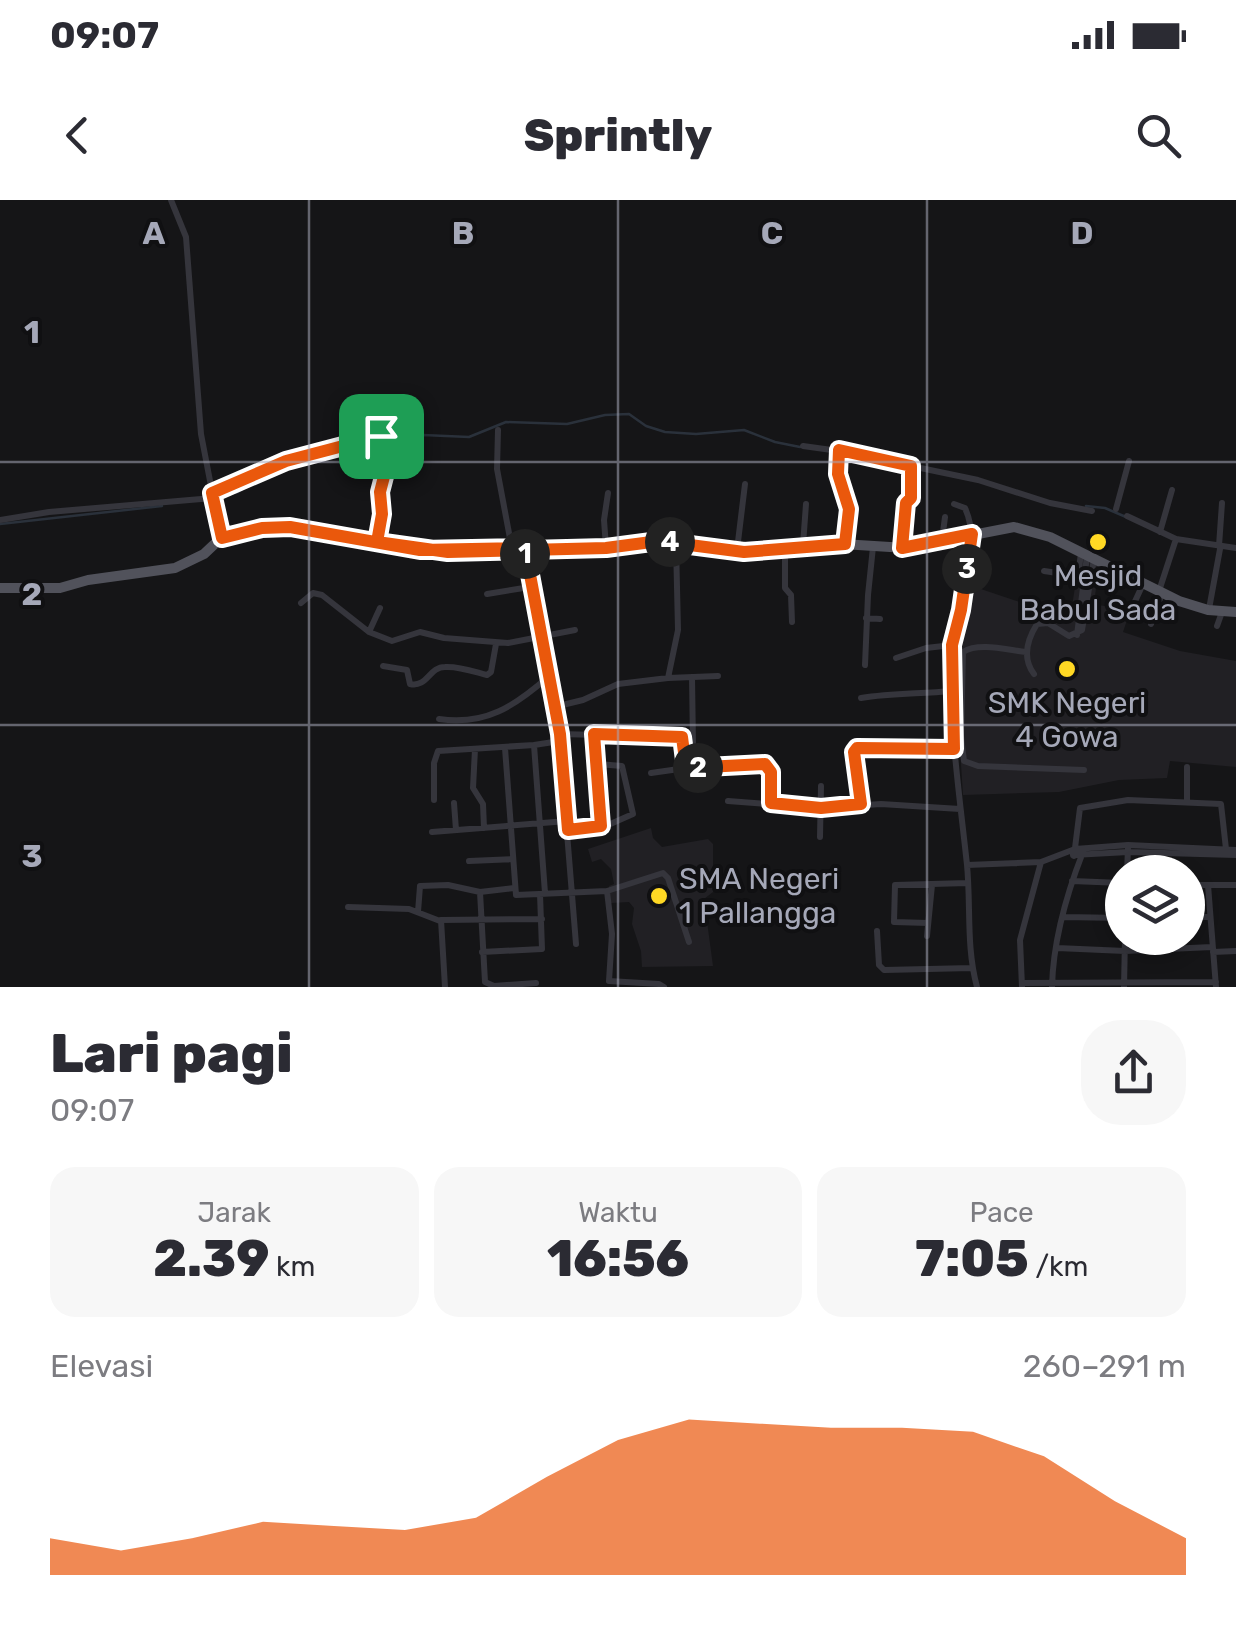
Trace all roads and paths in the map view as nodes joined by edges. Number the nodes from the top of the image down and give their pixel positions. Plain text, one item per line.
1 (171, 200) edge
2 (498, 430) dead end
3 (803, 446) dead end
4 (838, 453) junction
5 (1130, 461) dead end
6 (911, 468) junction
7 (745, 484) dead end
8 (1172, 490) dead end
9 (608, 492) dead end
10 (212, 496) junction
11 (1222, 503) dead end
12 (806, 504) dead end
13 (954, 504) dead end
14 (1116, 508) dead end
15 (1092, 510) dead end
16 (1126, 516) dead end
17 (946, 517) dead end
18 (0, 520) edge
19 (1160, 532) junction
20 (972, 534) junction
21 (222, 538) junction
22 (1176, 539) junction
23 (377, 542) junction
24 (676, 542) junction
25 (942, 542) junction
26 (845, 544) junction
27 (802, 545) junction
28 (874, 546) junction
29 (525, 548) junction
30 (606, 548) junction
31 (785, 548) junction
32 (902, 548) junction
33 (1219, 548) junction
34 (1236, 548) edge
35 (512, 549) junction
36 (737, 551) junction
37 (1088, 560) junction
38 (1044, 571) dead end
39 (1143, 583) junction
40 (530, 587) junction
41 (0, 588) edge
42 (1161, 592) junction
43 (486, 594) dead end
44 (301, 603) dead end
45 (380, 608) dead end
46 (1131, 610) dead end
47 (1208, 610) junction
48 (1222, 612) junction
49 (1236, 612) edge
50 (866, 618) junction
51 (880, 619) dead end
52 (792, 622) dead end
53 (1150, 624) dead end
54 (1217, 626) dead end
55 (575, 630) dead end
56 (368, 632) junction
57 (540, 638) junction
58 (496, 644) junction
59 (952, 645) junction
60 (1026, 652) junction
61 (896, 658) dead end
62 (866, 665) dead end
63 (382, 666) dead end
64 (1034, 674) dead end
65 (718, 676) dead end
66 (548, 677) junction
67 (692, 677) junction
68 (668, 678) junction
69 (951, 691) junction
70 (861, 698) dead end
71 (554, 707) junction
72 (439, 719) dead end
73 (594, 734) junction
74 (560, 737) junction
75 (534, 745) junction
76 (693, 745) dead end
77 (475, 748) junction
78 (505, 748) junction
79 (954, 749) junction
80 (598, 764) junction
81 (1187, 767) dead end
82 (686, 768) junction
83 (1084, 770) dead end
84 (652, 773) dead end
85 (821, 786) dead end
86 (434, 800) dead end
87 (1187, 800) junction
88 (728, 802) dead end
89 (454, 803) dead end
90 (771, 803) junction
91 (861, 804) junction
92 (821, 808) junction
93 (960, 809) junction
94 (539, 822) junction
95 (568, 825) junction
96 (512, 826) junction
97 (601, 826) junction
98 (484, 828) junction
99 (456, 830) junction
100 (432, 832) dead end
101 (820, 837) dead end
102 (1128, 848) junction
103 (1224, 851) junction
104 (1076, 853) junction
105 (1236, 854) edge
106 (1128, 855) edge
107 (512, 859) junction
108 (469, 861) dead end
109 (1041, 862) junction
110 (967, 865) junction
111 (1072, 881) junction
112 (1105, 882) edge
113 (968, 883) junction
114 (1236, 885) edge
115 (932, 886) junction
116 (1205, 886) edge
117 (1208, 886) junction
118 (514, 888) junction
119 (607, 891) junction
120 (480, 892) junction
121 (573, 893) junction
122 (542, 894) junction
123 (348, 907) dead end
124 (418, 912) junction
125 (1205, 917) edge
126 (1210, 917) junction
127 (1064, 918) junction
128 (1105, 918) edge
129 (542, 919) junction
130 (440, 921) junction
131 (480, 922) junction
132 (928, 923) junction
133 (877, 931) dead end
134 (927, 936) dead end
135 (689, 942) dead end
136 (576, 944) dead end
137 (1057, 948) junction
138 (1205, 949) edge
139 (1212, 949) junction
140 (1105, 950) edge
141 (1236, 951) edge
142 (482, 952) junction
143 (1125, 955) edge
144 (972, 968) junction
145 (536, 983) dead end
146 (1052, 984) edge
147 (1085, 984) edge
148 (1124, 984) edge
149 (1187, 984) edge
150 (1216, 984) edge
151 (631, 985) edge
152 (1022, 985) edge
153 (445, 987) edge
154 (664, 987) edge
155 (977, 987) edge

1 - 10 street
2 - 35 street
3 - 4 street
4 - 6 street
4 - 26 street
5 - 14 street
6 - 15 street
6 - 32 street
7 - 36 street
8 - 19 street
9 - 30 street
10 - 18 street
10 - 21 street
10 - 23 street
11 - 33 street
12 - 27 street
13 - 20 street
16 - 19 street
17 - 25 street
19 - 22 street
20 - 25 main road
20 - 37 main road
20 - 59 street
21 - 23 main road
21 - 41 main road
22 - 33 street
22 - 42 street
23 - 35 main road
24 - 30 main road
24 - 36 main road
24 - 68 street
25 - 32 main road
26 - 27 main road
26 - 28 main road
27 - 31 main road
28 - 32 main road
28 - 50 street
29 - 30 main road
29 - 35 main road
29 - 40 street
31 - 36 main road
31 - 52 street
33 - 34 street
33 - 47 street
37 - 38 street
37 - 39 main road
37 - 60 street
39 - 42 main road
39 - 46 street
40 - 43 street
40 - 57 street
42 - 47 main road
42 - 53 street
44 - 56 street
45 - 56 street
47 - 48 main road
48 - 49 main road
48 - 54 street
50 - 51 street
50 - 62 street
55 - 57 street
56 - 58 street
57 - 58 street
57 - 66 street
58 - 63 street
59 - 61 street
59 - 69 street
60 - 64 street
60 - 83 street
65 - 67 street
66 - 71 street
66 - 72 street
67 - 68 street
67 - 76 street
68 - 71 street
69 - 70 street
69 - 79 street
71 - 74 street
73 - 74 street
73 - 80 street
73 - 82 street
74 - 75 street
74 - 95 street
75 - 78 street
75 - 94 street
77 - 78 street
77 - 86 street
77 - 98 street
78 - 96 street
79 - 91 street
79 - 93 street
80 - 97 street
80 - 97 street
81 - 87 street
82 - 84 street
82 - 90 street
85 - 92 street
87 - 103 street
87 - 104 street
88 - 90 street
89 - 99 street
90 - 92 street
91 - 92 street
91 - 93 street
92 - 101 street
93 - 110 street
94 - 95 street
94 - 96 street
94 - 122 street
95 - 97 street
95 - 121 street
96 - 98 street
96 - 107 street
98 - 99 street
99 - 100 street
102 - 103 street
102 - 104 street
102 - 106 street
103 - 105 street
104 - 109 street
104 - 111 street
107 - 108 street
107 - 118 street
109 - 110 street
109 - 152 street
110 - 113 street
111 - 112 street
111 - 127 street
113 - 115 street
113 - 144 street
114 - 117 street
115 - 132 street
115 - 132 street
116 - 117 street
117 - 126 street
118 - 120 street
118 - 122 street
119 - 121 street
119 - 135 street
119 - 151 street
120 - 124 street
120 - 131 street
121 - 122 street
121 - 136 street
122 - 129 street
123 - 124 street
124 - 130 street
125 - 126 street
126 - 139 street
127 - 128 street
127 - 137 street
129 - 131 street
129 - 142 street
130 - 131 street
130 - 153 street
131 - 142 street
132 - 134 street
133 - 144 street
137 - 140 street
137 - 146 street
138 - 139 street
139 - 141 street
139 - 150 street
142 - 145 street
143 - 148 street
144 - 155 street
146 - 147 street
146 - 152 street
147 - 148 street
148 - 149 street
149 - 150 street
151 - 154 street

